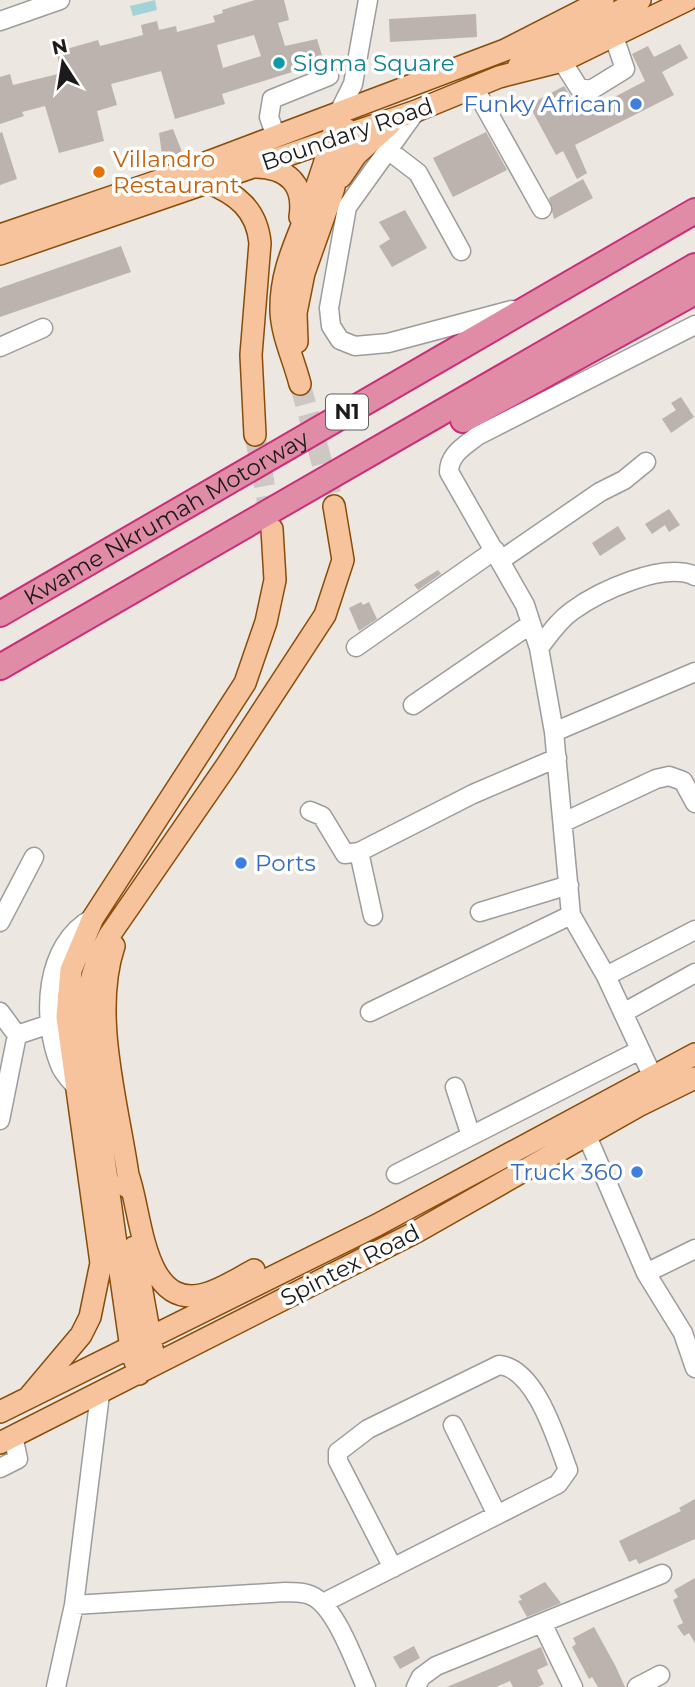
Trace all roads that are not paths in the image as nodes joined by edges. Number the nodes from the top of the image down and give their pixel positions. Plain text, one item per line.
1 (60, 0) edge
2 (603, 0) edge
3 (640, 0) edge
4 (687, 0) edge
5 (364, 3) edge
6 (0, 21) edge
7 (614, 37) junction
8 (562, 61) junction
9 (329, 76) dead end
10 (499, 77) junction
11 (475, 89) junction
12 (347, 108) junction
13 (406, 114) junction
14 (275, 134) junction
15 (339, 137) junction
16 (388, 150) junction
17 (247, 167) junction
18 (207, 182) junction
19 (333, 191) junction
20 (542, 209) dead end
21 (695, 211) edge
22 (298, 230) junction
23 (0, 235) edge
24 (461, 251) dead end
25 (0, 254) edge
26 (695, 266) edge
27 (695, 292) edge
28 (536, 303) junction
29 (695, 325) edge
30 (43, 328) dead end
31 (0, 347) edge
32 (294, 358) junction
33 (300, 384) tunnel mouth
34 (255, 435) tunnel mouth
35 (646, 462) dead end
36 (346, 468) junction
37 (334, 506) tunnel mouth
38 (272, 529) tunnel mouth
39 (498, 555) junction
40 (695, 576) edge
41 (0, 614) edge
42 (531, 624) junction
43 (356, 647) dead end
44 (539, 648) junction
45 (0, 667) edge
46 (695, 672) edge
47 (413, 705) dead end
48 (554, 732) junction
49 (557, 758) junction
50 (695, 803) edge
51 (310, 811) dead end
52 (189, 821) junction
53 (564, 822) junction
54 (151, 831) junction
55 (359, 852) junction
56 (34, 857) dead end
57 (569, 885) junction
58 (480, 912) dead end
59 (125, 914) junction
60 (571, 915) junction
61 (373, 916) dead end
62 (93, 918) junction
63 (0, 922) edge
64 (695, 930) edge
65 (695, 974) edge
66 (606, 976) junction
67 (0, 1012) edge
68 (370, 1012) dead end
69 (623, 1013) junction
70 (50, 1024) junction
71 (17, 1035) junction
72 (640, 1050) junction
73 (695, 1054) edge
74 (652, 1075) junction
75 (695, 1078) edge
76 (76, 1087) junction
77 (455, 1087) dead end
78 (0, 1120) edge
79 (471, 1136) junction
80 (586, 1136) junction
81 (492, 1162) junction
82 (396, 1174) dead end
83 (128, 1175) junction
84 (695, 1250) edge
85 (646, 1273) junction
86 (689, 1331) edge
87 (140, 1344) junction
88 (695, 1368) edge
89 (148, 1369) junction
90 (100, 1394) junction
91 (28, 1398) junction
92 (0, 1412) edge
93 (453, 1425) dead end
94 (7, 1439) edge
95 (0, 1468) edge
96 (497, 1515) junction
97 (393, 1568) junction
98 (662, 1574) dead end
99 (323, 1603) junction
100 (74, 1605) junction
101 (542, 1623) junction
102 (660, 1675) dead end
103 (56, 1687) edge
104 (366, 1687) edge
105 (416, 1687) edge
106 (573, 1687) edge
107 (637, 1687) edge

1 - 6 street
2 - 12 main road, Boundary Road
3 - 10 main road
4 - 7 main road, Boundary Road
5 - 12 street
7 - 8 main road, Boundary Road
7 - 8 street
8 - 10 main road, Boundary Road
9 - 14 street
10 - 11 main road, Boundary Road
11 - 13 main road, Boundary Road
11 - 20 street
12 - 14 main road, Boundary Road
12 - 15 main road
13 - 15 main road, Boundary Road
13 - 16 street
13 - 19 main road
14 - 23 main road, Boundary Road
15 - 17 main road, Boundary Road
15 - 19 main road
15 - 22 main road
16 - 24 street
16 - 28 street
17 - 18 main road, Boundary Road
17 - 22 main road
18 - 25 main road, Boundary Road
18 - 34 main road
19 - 32 main road
21 - 28 highway, Kwame Nkrumah Motorway / N1
22 - 32 main road
26 - 36 highway, Kwame Nkrumah Motorway / N1
27 - 36 highway
28 - 41 highway, Kwame Nkrumah Motorway / N1
29 - 39 street
30 - 31 street
32 - 33 main road
35 - 39 street
36 - 45 highway, Kwame Nkrumah Motorway / N1
37 - 52 main road
38 - 54 main road
39 - 42 street
39 - 43 street
40 - 44 street
42 - 44 street
42 - 47 street
44 - 48 street
46 - 48 street
48 - 49 street
49 - 53 street
49 - 55 street
50 - 53 street
51 - 55 street
52 - 54 main road
52 - 59 main road
53 - 57 street
54 - 62 main road
55 - 61 street
56 - 63 street
57 - 58 street
57 - 60 street
59 - 83 main road
59 - 87 main road
60 - 66 street
60 - 68 street
62 - 70 street
62 - 76 main road
64 - 66 street
65 - 69 street
66 - 69 street
67 - 71 street
69 - 72 street
70 - 71 street
70 - 76 street
71 - 78 street
72 - 74 street
72 - 79 street
73 - 74 main road, Spintex Road
74 - 81 main road, Spintex Road
75 - 80 main road, Spintex Road
76 - 91 main road
77 - 79 street
79 - 82 street
80 - 85 street
80 - 89 main road, Spintex Road
81 - 83 main road
81 - 87 main road, Spintex Road
83 - 87 main road
84 - 85 street
85 - 86 street
86 - 88 street
87 - 89 main road
87 - 91 main road, Spintex Road
89 - 90 main road, Spintex Road
90 - 94 main road, Spintex Road
90 - 100 street
91 - 92 main road, Spintex Road
93 - 96 street
94 - 95 street
96 - 97 street
96 - 97 street
97 - 99 street
98 - 101 street
99 - 100 street
99 - 104 street
100 - 103 street
101 - 105 street
101 - 106 street
102 - 107 street

